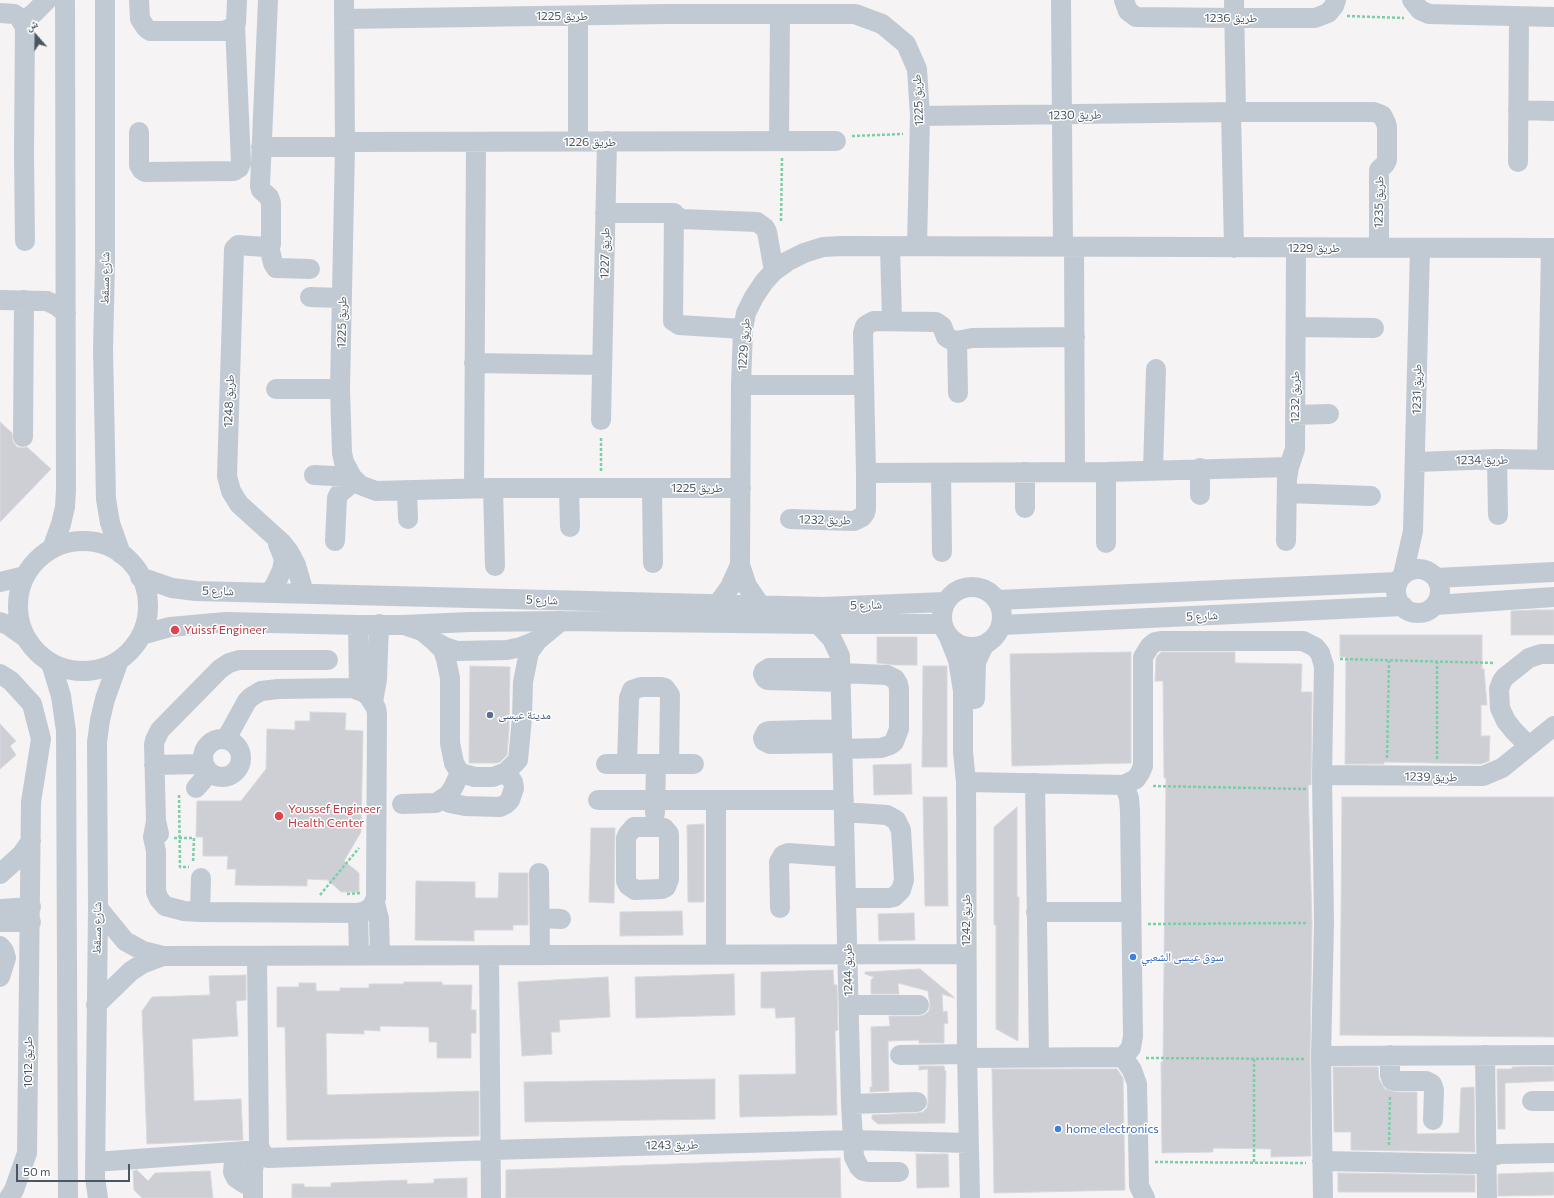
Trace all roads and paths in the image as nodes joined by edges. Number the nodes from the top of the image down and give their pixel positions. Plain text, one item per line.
1 (47, 0) edge
2 (65, 0) edge
3 (105, 0) edge
4 (139, 0) edge
5 (237, 0) edge
6 (268, 0) edge
7 (1061, 0) edge
8 (1124, 0) edge
9 (1336, 0) edge
10 (1412, 0) edge
11 (667, 7) edge
12 (773, 9) edge
13 (1235, 9) edge
14 (344, 10) edge
15 (567, 10) edge
16 (0, 13) edge
17 (1428, 14) junction
18 (1324, 16) junction
19 (1519, 17) junction
20 (1554, 17) edge
21 (23, 21) junction
22 (235, 25) junction
23 (1518, 110) junction
24 (1554, 111) edge
25 (1233, 112) junction
26 (1378, 113) joint
27 (1063, 115) junction
28 (919, 125) junction
29 (139, 132) dead end
30 (780, 141) junction
31 (476, 142) junction
32 (578, 142) junction
33 (607, 142) junction
34 (836, 142) joint
35 (345, 144) junction
36 (261, 147) junction
37 (1518, 162) dead end
38 (605, 213) junction
39 (674, 213) junction
40 (781, 224) dead end
41 (26, 241) dead end
42 (269, 246) junction
43 (917, 246) junction
44 (890, 247) junction
45 (1069, 247) junction
46 (1234, 248) junction
47 (1296, 248) junction
48 (1379, 248) junction
49 (1420, 248) junction
50 (1553, 248) edge
51 (310, 269) dead end
52 (774, 271) junction
53 (310, 297) dead end
54 (342, 298) junction
55 (0, 300) edge
56 (24, 300) junction
57 (66, 313) junction
58 (892, 321) junction
59 (1296, 327) junction
60 (1374, 328) dead end
61 (743, 329) junction
62 (1075, 337) junction
63 (957, 341) junction
64 (474, 363) junction
65 (602, 365) junction
66 (1156, 369) dead end
67 (741, 385) junction
68 (863, 385) junction
69 (276, 389) dead end
70 (340, 389) junction
71 (958, 393) dead end
72 (1329, 414) dead end
73 (1295, 415) junction
74 (601, 420) joint
75 (23, 437) dead end
76 (1497, 459) junction
77 (1551, 460) edge
78 (1416, 462) junction
79 (1289, 467) junction
80 (1200, 468) junction
81 (1153, 470) junction
82 (1075, 471) junction
83 (1025, 472) junction
84 (1106, 472) junction
85 (866, 473) junction
86 (941, 473) junction
87 (314, 475) dead end
88 (353, 479) junction
89 (484, 488) junction
90 (569, 488) junction
91 (601, 488) junction
92 (652, 488) junction
93 (741, 488) junction
94 (407, 490) junction
95 (1287, 493) junction
96 (1200, 495) dead end
97 (1371, 496) dead end
98 (1025, 508) dead end
99 (1498, 515) dead end
100 (408, 519) dead end
101 (790, 520) dead end
102 (570, 527) dead end
103 (1413, 531) junction
104 (273, 536) junction
105 (334, 541) dead end
106 (1286, 541) dead end
107 (1106, 543) dead end
108 (52, 549) junction
109 (942, 552) dead end
110 (121, 554) junction
111 (652, 563) dead end
112 (740, 564) junction
113 (495, 566) dead end
114 (1554, 572) edge
115 (1431, 574) junction
116 (25, 576) junction
117 (140, 577) junction
118 (1400, 579) junction
119 (0, 582) edge
120 (270, 592) junction
121 (304, 593) junction
122 (1554, 597) edge
123 (997, 600) junction
124 (945, 602) junction
125 (717, 605) junction
126 (1435, 605) junction
127 (760, 606) junction
128 (1403, 606) junction
129 (561, 621) junction
130 (0, 622) edge
131 (226, 622) junction
132 (379, 624) junction
133 (818, 624) junction
134 (862, 624) junction
135 (358, 625) junction
136 (403, 625) junction
137 (1000, 625) junction
138 (946, 630) junction
139 (141, 635) junction
140 (25, 637) junction
141 (433, 640) junction
142 (538, 640) junction
143 (988, 642) junction
144 (1554, 654) edge
145 (1323, 659) junction
146 (119, 660) junction
147 (277, 660) junction
148 (328, 660) dead end
149 (1389, 660) junction
150 (1437, 662) junction
151 (51, 663) junction
152 (1523, 664) junction
153 (840, 670) junction
154 (0, 674) edge
155 (278, 689) junction
156 (366, 696) junction
157 (1552, 733) edge
158 (226, 739) junction
159 (842, 740) junction
160 (1529, 746) junction
161 (606, 764) dead end
162 (627, 764) junction
163 (663, 764) junction
164 (694, 764) dead end
165 (154, 765) junction
166 (206, 769) junction
167 (506, 772) junction
168 (460, 773) junction
169 (1387, 776) junction
170 (1437, 777) junction
171 (966, 782) junction
172 (1322, 782) junction
173 (1035, 783) junction
174 (1124, 785) junction
175 (188, 791) joint
176 (442, 799) junction
177 (598, 800) dead end
178 (655, 800) junction
179 (716, 800) junction
180 (402, 804) dead end
181 (844, 806) junction
182 (654, 827) dead end
183 (157, 837) junction
184 (180, 838) junction
185 (31, 841) junction
186 (376, 844) junction
187 (845, 857) junction
188 (540, 873) dead end
189 (0, 874) edge
190 (201, 878) dead end
191 (320, 895) dead end
192 (846, 898) junction
193 (98, 908) junction
194 (366, 908) junction
195 (780, 908) dead end
196 (0, 909) edge
197 (200, 912) junction
198 (1036, 912) junction
199 (31, 915) junction
200 (540, 918) junction
201 (1131, 918) junction
202 (561, 919) dead end
203 (0, 922) edge
204 (1324, 923) junction
205 (0, 946) edge
206 (716, 954) junction
207 (848, 954) junction
208 (966, 954) junction
209 (380, 955) junction
210 (489, 955) junction
211 (540, 955) junction
212 (162, 956) junction
213 (257, 956) junction
214 (359, 956) junction
215 (0, 977) edge
216 (96, 1005) junction
217 (849, 1005) junction
218 (919, 1005) dead end
219 (900, 1055) dead end
220 (1486, 1055) junction
221 (1554, 1055) edge
222 (967, 1056) junction
223 (1390, 1056) junction
224 (1123, 1057) junction
225 (1321, 1057) junction
226 (1039, 1058) junction
227 (1254, 1059) junction
228 (1390, 1078) junction
229 (1532, 1100) dead end
230 (1554, 1101) edge
231 (917, 1102) dead end
232 (852, 1104) junction
233 (1433, 1120) dead end
234 (852, 1136) junction
235 (969, 1138) junction
236 (492, 1150) junction
237 (235, 1152) junction
238 (1554, 1153) edge
239 (258, 1154) junction
240 (1486, 1159) junction
241 (95, 1162) junction
242 (1138, 1162) junction
243 (1322, 1162) junction
244 (1389, 1162) junction
245 (1254, 1163) junction
246 (899, 1172) dead end
247 (247, 1193) edge
248 (9, 1198) edge
249 (68, 1198) edge
250 (98, 1198) edge
251 (491, 1198) edge
252 (970, 1198) edge
253 (1145, 1198) edge
254 (1323, 1198) edge
255 (1487, 1198) edge

1 - 21 street
2 - 57 street
3 - 110 street, شارع مسقط
4 - 22 street
5 - 22 street
6 - 36 street
7 - 27 street
8 - 13 street, طريق 1236
9 - 18 street
10 - 17 street
11 - 12 street, طريق 1225
11 - 15 street, طريق 1225
12 - 28 street, طريق 1225
12 - 30 street
13 - 18 street, طريق 1236
13 - 25 street
14 - 15 street, طريق 1225
14 - 35 street, طريق 1225
15 - 32 street
16 - 21 street
17 - 18 path
17 - 19 street
19 - 20 street
19 - 23 street
21 - 41 street
22 - 29 street
23 - 24 street
23 - 37 street
25 - 26 street, طريق 1230
25 - 27 street, طريق 1230
25 - 46 street
26 - 48 street, طريق 1235
27 - 28 street, طريق 1230
27 - 45 street
28 - 34 path
28 - 43 street, طريق 1225
30 - 33 street, طريق 1226
30 - 34 street, طريق 1226
30 - 40 path
31 - 32 street, طريق 1226
31 - 35 street, طريق 1226
31 - 64 street
32 - 33 street, طريق 1226
33 - 38 street, طريق 1227
35 - 36 street, طريق 1226
35 - 54 street, طريق 1225
36 - 42 street
38 - 39 street
38 - 65 street, طريق 1227
39 - 52 street
39 - 61 street
42 - 51 street
42 - 104 street, طريق 1248
43 - 44 street, طريق 1229
43 - 45 street, طريق 1229
44 - 52 street, طريق 1229
44 - 58 street
45 - 46 street, طريق 1229
45 - 62 street
46 - 47 street, طريق 1229
47 - 48 street, طريق 1229
47 - 59 street, طريق 1232
48 - 49 street, طريق 1229
49 - 50 street, طريق 1229
49 - 78 street, طريق 1231
50 - 77 street, طريق 1234
52 - 61 street, طريق 1229
53 - 54 street
54 - 70 street, طريق 1225
55 - 56 street
56 - 57 street
56 - 75 street
57 - 108 street
58 - 63 street
58 - 68 street, طريق 1232
59 - 60 street
59 - 73 street, طريق 1232
61 - 67 street, طريق 1229
62 - 63 street
62 - 82 street
63 - 71 street
64 - 65 street
64 - 89 street
65 - 74 street, طريق 1227
66 - 81 street
67 - 68 street
67 - 93 street, طريق 1229
68 - 85 street, طريق 1232
69 - 70 street
70 - 88 street, طريق 1225
72 - 73 street
73 - 79 street, طريق 1232
74 - 91 path
76 - 77 street, طريق 1234
76 - 78 street, طريق 1234
76 - 99 street
78 - 103 street, طريق 1231
79 - 80 street
79 - 95 street, طريق 1232
80 - 81 street
80 - 96 street
81 - 84 street
82 - 83 street
82 - 84 street
83 - 86 street
83 - 98 street
84 - 107 street
85 - 86 street
85 - 101 street, طريق 1232
86 - 109 street
87 - 88 street
88 - 94 street, طريق 1225
88 - 105 street
89 - 90 street, طريق 1225
89 - 94 street, طريق 1225
89 - 113 street
90 - 91 street, طريق 1225
90 - 102 street
91 - 92 street, طريق 1225
92 - 93 street, طريق 1225
92 - 111 street
93 - 112 street, طريق 1229
94 - 100 street
95 - 97 street
95 - 106 street, طريق 1232
103 - 115 street, طريق 1231
103 - 118 street, طريق 1231
104 - 120 street, طريق 1248
104 - 121 street, طريق 1248
108 - 110 street
108 - 116 street
110 - 117 street
112 - 125 street, طريق 1229
112 - 127 street, طريق 1229
114 - 115 street
115 - 118 street
115 - 126 street
116 - 119 street
116 - 140 street
117 - 120 street, شارع 5
117 - 139 street
118 - 123 street, شارع 5
118 - 128 street
120 - 121 street, شارع 5
121 - 125 street, شارع 5
121 - 131 street
122 - 126 street
123 - 124 street
123 - 137 street
124 - 127 street, شارع 5
124 - 138 street
125 - 127 street, شارع 5
126 - 128 street
128 - 137 street, شارع 5
129 - 133 street, شارع 5
129 - 136 street, شارع 5
129 - 142 street
130 - 140 street
131 - 135 street, شارع 5
131 - 139 street, شارع 5
132 - 135 street, شارع 5
132 - 136 street, شارع 5
132 - 156 street
133 - 134 street, شارع 5
133 - 153 street, طريق 1244
134 - 138 street, شارع 5
134 - 153 street
135 - 156 street
136 - 141 street
137 - 143 street
138 - 143 street
138 - 171 street, طريق 1242
139 - 146 street
140 - 151 street
141 - 142 street
141 - 168 street
142 - 167 street
143 - 171 street, طريق 1242
144 - 152 street
145 - 149 path
145 - 172 street
145 - 174 street
146 - 151 street
146 - 193 street, شارع مسقط
147 - 148 street
147 - 155 street
147 - 165 street
149 - 150 path
149 - 169 path
150 - 152 path
150 - 170 path
151 - 249 street
152 - 160 street
153 - 159 street, طريق 1244
153 - 159 street
154 - 185 street, طريق 1012
155 - 156 street
155 - 158 street
156 - 186 street
157 - 160 street, طريق 1239
158 - 166 street
158 - 166 street
159 - 181 street, طريق 1244
160 - 170 street, طريق 1239
161 - 162 street
162 - 163 street
162 - 163 street
163 - 164 street
163 - 178 street
165 - 166 street
165 - 183 street
166 - 175 street
167 - 168 street
167 - 176 street
168 - 176 street
169 - 170 street, طريق 1239
169 - 172 street, طريق 1239
171 - 173 street
171 - 208 street, طريق 1242
172 - 174 path
172 - 204 street
173 - 174 street
173 - 198 street
174 - 201 street
175 - 184 path
176 - 180 street
177 - 178 street
178 - 179 street
178 - 182 street
179 - 181 street
179 - 206 street
181 - 187 street, طريق 1244
181 - 192 street
183 - 184 path
183 - 197 street
184 - 184 path
185 - 189 street
185 - 199 street, طريق 1012
186 - 191 path
186 - 194 street
187 - 192 street, طريق 1244
187 - 195 street
188 - 200 street
190 - 197 street
192 - 207 street, طريق 1244
193 - 212 street
193 - 216 street, شارع مسقط
194 - 197 street
194 - 209 street
194 - 214 street
196 - 199 street
198 - 201 street
198 - 226 street
199 - 203 street
199 - 248 street, طريق 1012
200 - 202 street
200 - 211 street
201 - 204 path
201 - 224 street
204 - 225 street
205 - 215 street
206 - 207 street
206 - 211 street
207 - 208 street
207 - 217 street, طريق 1244
208 - 222 street, طريق 1242
209 - 210 street
209 - 214 street
210 - 211 street
210 - 236 street
212 - 213 street
212 - 216 street
213 - 214 street
213 - 239 street
216 - 241 street, شارع مسقط
217 - 218 street
217 - 232 street, طريق 1244
219 - 222 street
220 - 221 street
220 - 223 street
220 - 240 street
222 - 226 street
222 - 235 street, طريق 1242
223 - 225 street
223 - 228 street
224 - 226 street
224 - 227 path
224 - 242 street
225 - 227 path
225 - 243 street
227 - 245 path
228 - 233 street
228 - 244 path
229 - 230 street
231 - 232 street
232 - 234 street, طريق 1244
234 - 235 street, طريق 1243
234 - 236 street, طريق 1243
234 - 246 street, طريق 1244
235 - 252 street, طريق 1242
236 - 239 street, طريق 1243
236 - 251 street
237 - 239 street
237 - 241 street
237 - 247 street
238 - 240 street
239 - 247 street
240 - 244 street
240 - 255 street
241 - 250 street, شارع مسقط
242 - 245 path
242 - 253 street
243 - 244 street
243 - 245 path
243 - 254 street

